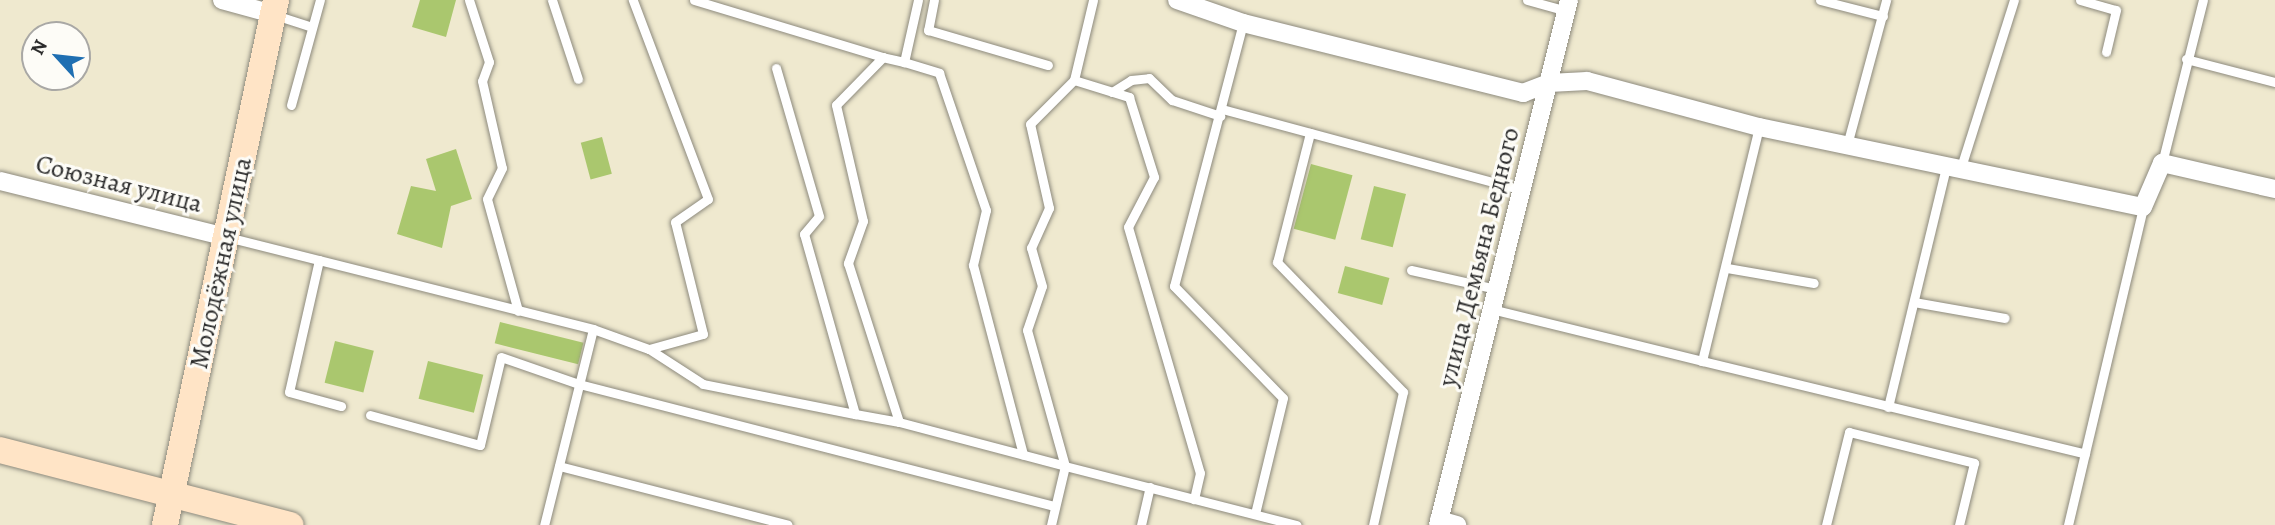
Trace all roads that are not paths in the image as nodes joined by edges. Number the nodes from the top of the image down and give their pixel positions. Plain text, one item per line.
1 (222, 0) edge
2 (320, 0) edge
3 (469, 0) edge
4 (552, 0) edge
5 (633, 0) edge
6 (694, 0) edge
7 (918, 0) edge
8 (934, 0) edge
9 (1093, 0) edge
10 (1177, 0) edge
11 (1527, 0) edge
12 (1820, 0) edge
13 (1885, 0) edge
14 (2014, 0) edge
15 (2080, 0) edge
16 (2203, 0) edge
17 (1568, 5) edge
18 (275, 7) edge
19 (1883, 16) junction
20 (1242, 23) junction
21 (312, 27) junction
22 (2106, 52) dead end
23 (883, 57) junction
24 (2186, 59) junction
25 (904, 62) junction
26 (1048, 65) dead end
27 (776, 68) dead end
28 (578, 79) dead end
29 (1074, 80) junction
30 (2275, 82) edge
31 (1549, 83) junction
32 (1112, 92) junction
33 (290, 106) dead end
34 (1221, 112) junction
35 (1759, 127) junction
36 (1310, 133) junction
37 (1847, 145) junction
38 (2162, 163) junction
39 (1954, 166) junction
40 (0, 181) edge
41 (1524, 190) junction
42 (2275, 190) edge
43 (2143, 207) junction
44 (226, 237) junction
45 (319, 260) junction
46 (1727, 268) junction
47 (1411, 270) dead end
48 (1814, 284) dead end
49 (1500, 290) junction
50 (1914, 302) junction
51 (518, 310) junction
52 (1495, 310) junction
53 (2005, 318) dead end
54 (593, 329) junction
55 (649, 349) junction
56 (1702, 361) junction
57 (579, 384) junction
58 (341, 406) dead end
59 (1888, 407) junction
60 (855, 414) junction
61 (370, 415) dead end
62 (899, 422) junction
63 (0, 450) edge
64 (1023, 454) junction
65 (2085, 454) junction
66 (559, 466) junction
67 (1065, 466) junction
68 (1150, 487) junction
69 (172, 495) junction
70 (1194, 499) junction
71 (1055, 506) junction
72 (1255, 514) junction
73 (1438, 523) edge
74 (165, 525) edge
75 (290, 525) edge
76 (544, 525) edge
77 (788, 525) edge
78 (1051, 525) edge
79 (1141, 525) edge
80 (1297, 525) edge
81 (1373, 525) edge
82 (1457, 525) edge
83 (1826, 525) edge
84 (1959, 525) edge
85 (2068, 525) edge

1 - 18 street
2 - 21 lane
3 - 51 lane
4 - 28 lane
5 - 55 lane
6 - 23 lane
7 - 25 lane
8 - 26 lane
9 - 29 lane
10 - 20 street
11 - 17 lane
12 - 19 lane
13 - 19 lane
14 - 39 lane
15 - 22 lane
16 - 24 lane
17 - 31 street, улица Демьяна Бедного
18 - 21 lane
18 - 44 street, Молодёжная улица
19 - 37 lane
20 - 31 street
20 - 34 lane
21 - 33 lane
23 - 25 lane
23 - 62 lane
24 - 30 lane
24 - 38 lane
25 - 64 lane
27 - 60 lane
29 - 32 lane
29 - 67 lane
31 - 35 street
31 - 41 street, улица Демьяна Бедного
32 - 34 lane
32 - 70 lane
34 - 36 lane
34 - 72 lane
35 - 37 street
35 - 46 lane
36 - 41 lane
36 - 81 lane
37 - 39 street
38 - 42 street
38 - 43 street
39 - 43 street
39 - 50 lane
40 - 44 street, Союзная улица
41 - 49 street, улица Демьяна Бедного
43 - 65 lane
44 - 45 lane
44 - 69 street, Молодёжная улица
45 - 51 lane
45 - 58 lane
46 - 48 lane
46 - 56 lane
47 - 49 lane
49 - 52 street, улица Демьяна Бедного
50 - 53 lane
50 - 59 lane
51 - 54 lane
52 - 56 lane
52 - 73 street, улица Демьяна Бедного
54 - 55 lane
54 - 57 lane
55 - 60 lane
56 - 59 lane
57 - 61 lane
57 - 66 lane
57 - 71 lane
59 - 65 lane
60 - 62 lane
62 - 64 lane
63 - 69 street
64 - 67 lane
65 - 85 lane
66 - 76 lane
66 - 77 lane
67 - 68 lane
67 - 71 lane
68 - 70 lane
68 - 79 lane
69 - 74 street, Молодёжная улица
69 - 75 street
70 - 72 lane
71 - 78 lane
72 - 80 lane
73 - 82 street
83 - 84 lane

